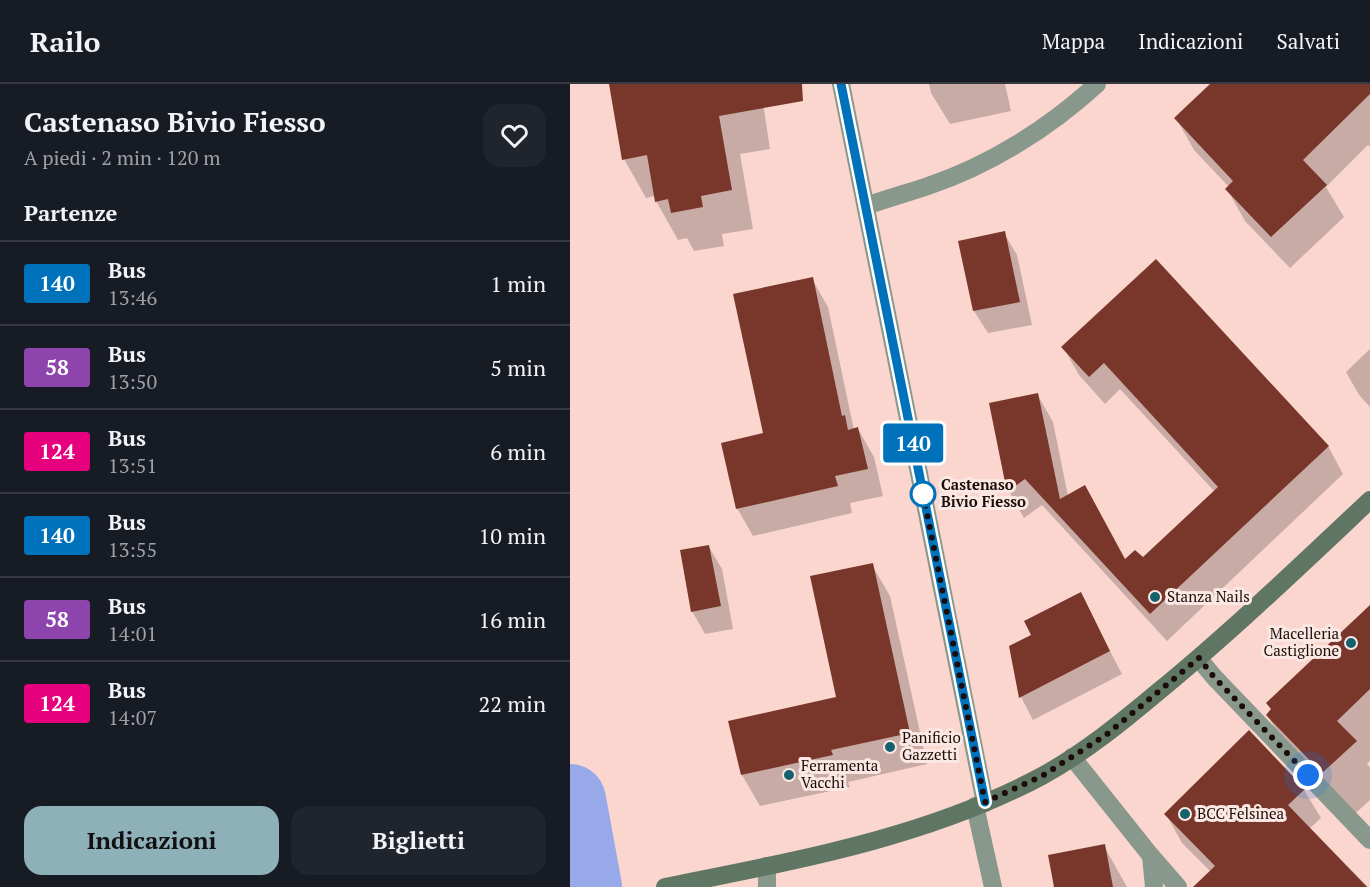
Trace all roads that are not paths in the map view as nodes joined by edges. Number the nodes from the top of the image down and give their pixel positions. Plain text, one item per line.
1 (841, 84) edge
2 (1097, 84) edge
3 (866, 206) junction
4 (1370, 500) edge
5 (1199, 658) junction
6 (1072, 757) junction
7 (980, 805) junction
8 (1370, 840) edge
9 (1151, 856) junction
10 (759, 868) junction
11 (665, 887) edge
12 (767, 887) edge
13 (993, 887) edge
14 (1154, 887) edge
15 (1178, 887) edge

1 - 3 street
2 - 3 street
3 - 7 street
4 - 5 street
5 - 6 street
5 - 8 street
6 - 7 street
6 - 9 street
7 - 10 street
7 - 13 street
9 - 14 street
9 - 15 street
10 - 11 street
10 - 12 street

